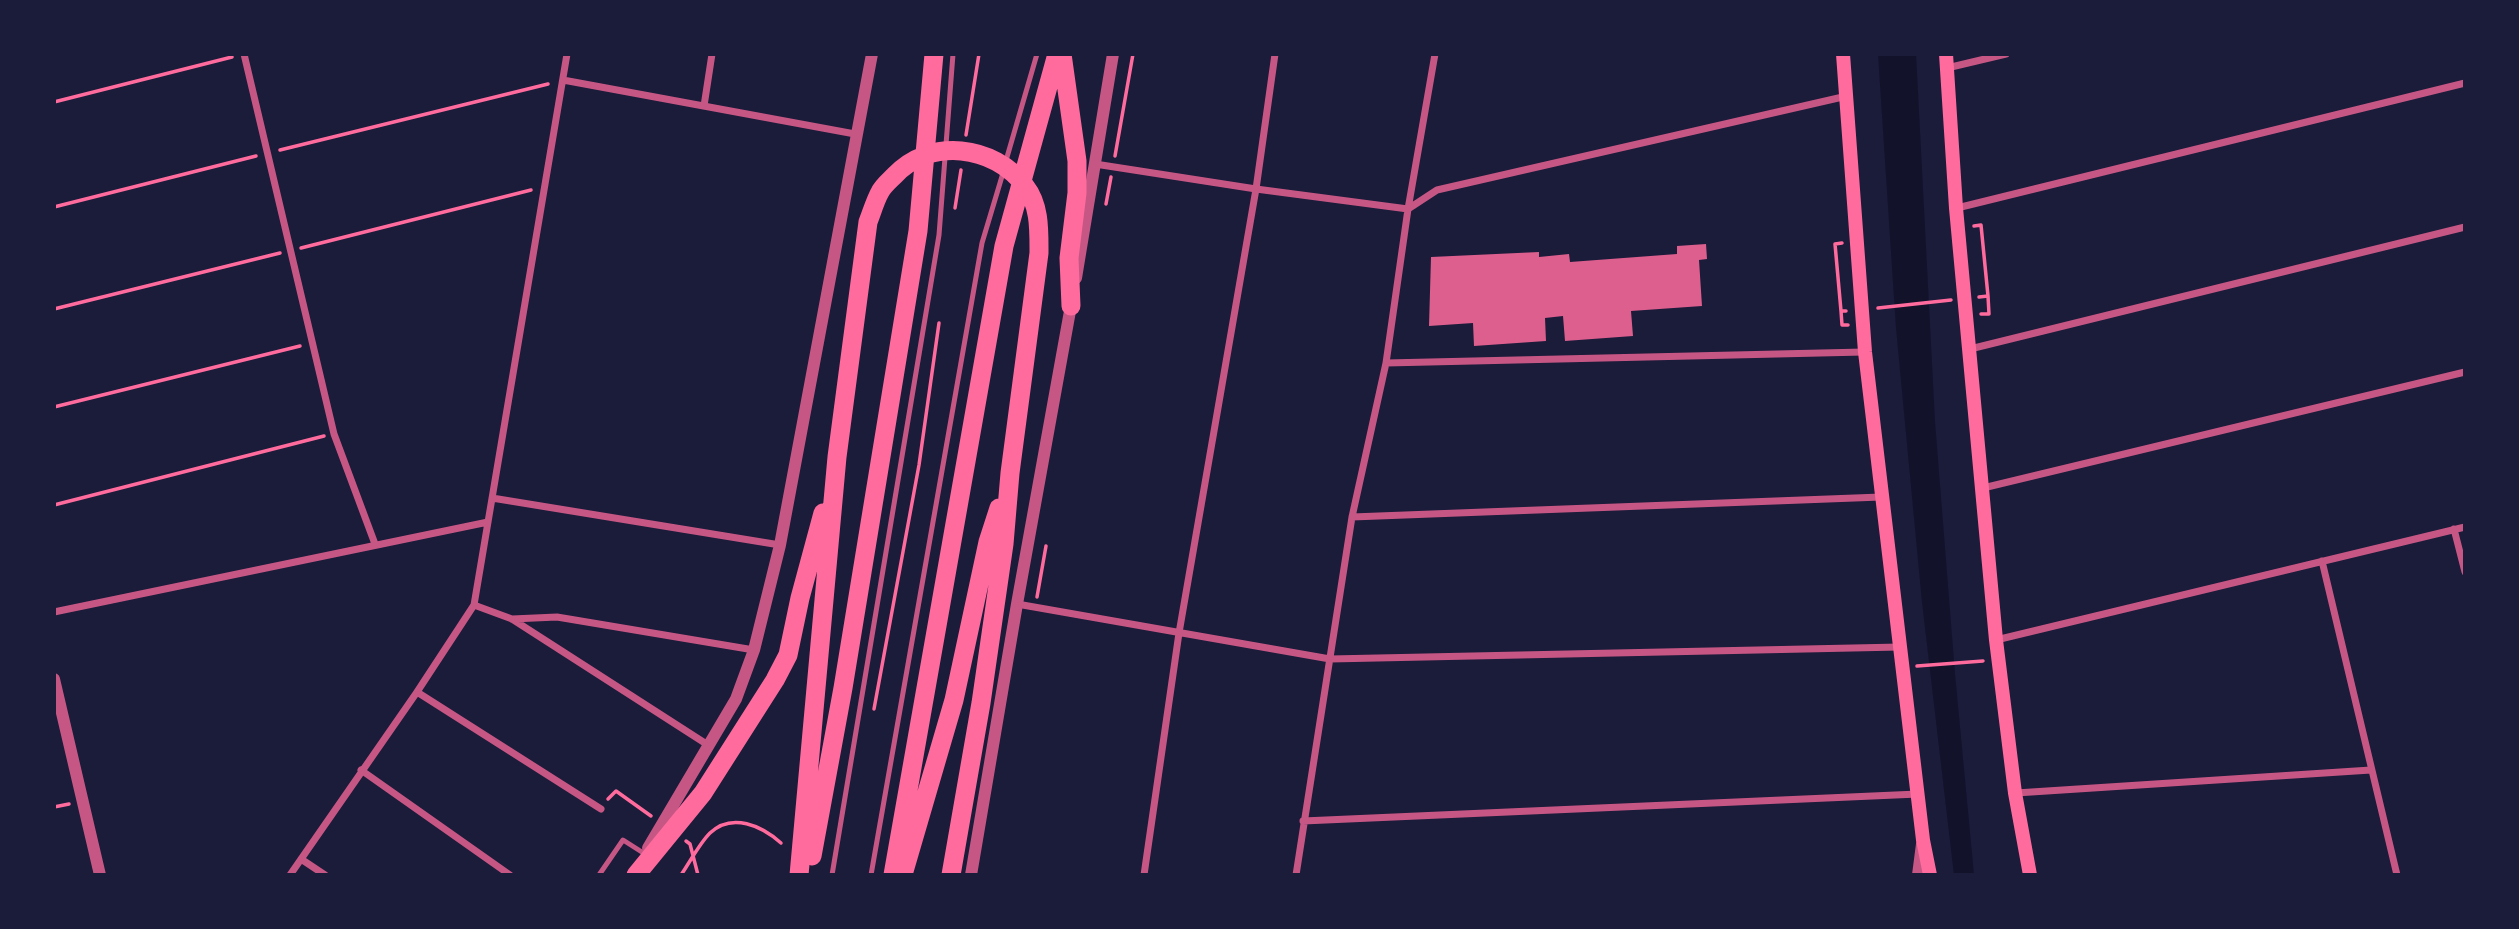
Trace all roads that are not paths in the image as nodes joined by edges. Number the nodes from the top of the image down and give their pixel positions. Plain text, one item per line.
1 (245, 54) edge
2 (567, 54) edge
3 (712, 54) edge
4 (872, 54) edge
5 (934, 54) edge
6 (953, 54) edge
7 (1037, 54) edge
8 (1060, 54) edge
9 (1113, 54) edge
10 (1275, 54) edge
11 (1435, 54) edge
12 (1843, 54) edge
13 (2006, 54) edge
14 (1947, 61) edge
15 (563, 80) junction
16 (2465, 83) edge
17 (1847, 96) junction
18 (704, 106) junction
19 (855, 134) junction
20 (1095, 164) junction
21 (1256, 189) junction
22 (1956, 208) junction
23 (1408, 209) junction
24 (2465, 227) edge
25 (1071, 306) junction
26 (1970, 349) junction
27 (1865, 352) junction
28 (1386, 363) junction
29 (2465, 372) edge
30 (837, 457) junction
31 (1010, 473) junction
32 (1983, 488) junction
33 (1881, 496) junction
34 (492, 498) junction
35 (1352, 517) junction
36 (488, 522) junction
37 (2465, 527) edge
38 (2454, 529) junction
39 (375, 544) junction
40 (780, 545) junction
41 (2322, 561) junction
42 (2465, 572) edge
43 (1017, 604) junction
44 (474, 605) junction
45 (54, 612) edge
46 (512, 619) junction
47 (1179, 633) junction
48 (1996, 640) junction
49 (1900, 647) junction
50 (754, 650) junction
51 (1330, 659) junction
52 (54, 679) edge
53 (417, 692) junction
54 (708, 745) junction
55 (362, 770) junction
56 (2371, 770) junction
57 (2015, 793) junction
58 (1918, 794) junction
59 (601, 809) road end
60 (1303, 821) junction
61 (1923, 840) junction
62 (2025, 850) junction
63 (645, 854) junction
64 (301, 859) junction
65 (100, 875) edge
66 (290, 875) edge
67 (325, 875) edge
68 (510, 875) edge
69 (599, 875) edge
70 (634, 875) edge
71 (799, 875) edge
72 (808, 875) edge
73 (832, 875) edge
74 (872, 875) edge
75 (893, 875) edge
76 (903, 875) edge
77 (951, 875) edge
78 (971, 875) edge
79 (1144, 875) edge
80 (1296, 875) edge
81 (1918, 875) edge
82 (1930, 875) edge
83 (2030, 875) edge
84 (2039, 875) edge
85 (2397, 875) edge

1 - 39 street
2 - 15 street
3 - 18 street
4 - 19 street
5 - 72 highway
6 - 73 lane
7 - 74 lane
8 - 25 highway
8 - 75 highway
9 - 20 street
10 - 21 street
11 - 23 street
12 - 17 main road
13 - 14 street
14 - 22 main road
15 - 18 street
15 - 34 street
16 - 22 street
17 - 23 street
17 - 27 main road
18 - 19 street
19 - 40 street
20 - 21 street
20 - 25 street
21 - 23 street
21 - 47 street
22 - 26 main road
23 - 28 street
24 - 26 street
25 - 43 street
26 - 32 main road
27 - 28 street
27 - 33 main road
28 - 35 street
29 - 32 street
30 - 31 highway
30 - 70 highway
30 - 71 highway
31 - 76 highway
31 - 77 highway
32 - 48 main road
33 - 35 street
33 - 49 main road
34 - 36 street
34 - 40 street
35 - 51 street
36 - 39 street
36 - 44 street
37 - 38 street
38 - 41 street
38 - 42 street
39 - 45 street
40 - 50 street
41 - 48 street
41 - 56 street
43 - 47 street
43 - 78 street
44 - 46 street
44 - 53 street
46 - 50 street
46 - 54 street
47 - 51 street
47 - 79 street
48 - 57 main road
49 - 51 street
49 - 58 main road
50 - 54 street
51 - 60 street
52 - 65 street
53 - 55 street
53 - 59 street
54 - 63 street
55 - 64 street
55 - 68 street
56 - 57 street
56 - 85 street
57 - 62 main road
58 - 60 street
58 - 61 main road
60 - 80 street
61 - 81 street
61 - 82 main road
62 - 83 main road
62 - 84 street
63 - 69 lane
63 - 70 street
64 - 66 street
64 - 67 street

